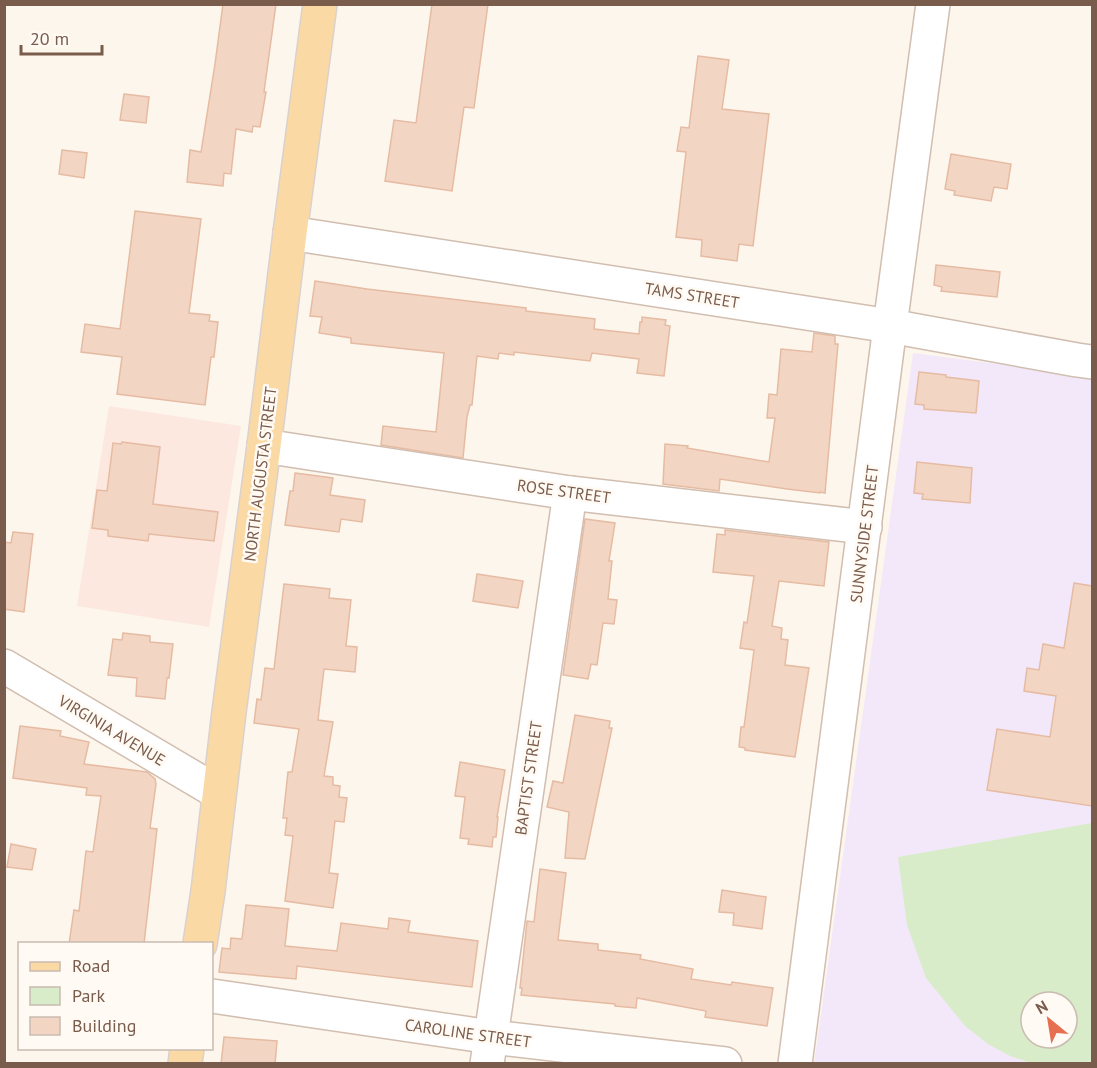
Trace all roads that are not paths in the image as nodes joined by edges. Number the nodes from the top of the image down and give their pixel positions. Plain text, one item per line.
1 (320, 4) edge
2 (933, 4) edge
3 (290, 233) junction
4 (890, 326) junction
5 (1092, 362) edge
6 (264, 446) junction
7 (570, 493) junction
8 (865, 527) junction
9 (4, 666) edge
10 (219, 793) junction
11 (200, 942) edge
12 (213, 996) edge
13 (489, 1050) edge
14 (725, 1064) edge
15 (795, 1064) edge

1 - 3 main road, NORTH AUGUSTA STREET
2 - 4 street, SUNNYSIDE STREET
3 - 4 street, TAMS STREET
3 - 6 main road, NORTH AUGUSTA STREET
4 - 5 street, TAMS STREET
4 - 8 street, SUNNYSIDE STREET
6 - 7 street, ROSE STREET
6 - 10 main road, NORTH AUGUSTA STREET
7 - 8 street, ROSE STREET
7 - 13 street, BAPTIST STREET
8 - 15 street, SUNNYSIDE STREET
9 - 10 street, VIRGINIA AVENUE
10 - 11 main road, NORTH AUGUSTA STREET
12 - 13 street, CAROLINE STREET
13 - 14 street, CAROLINE STREET

